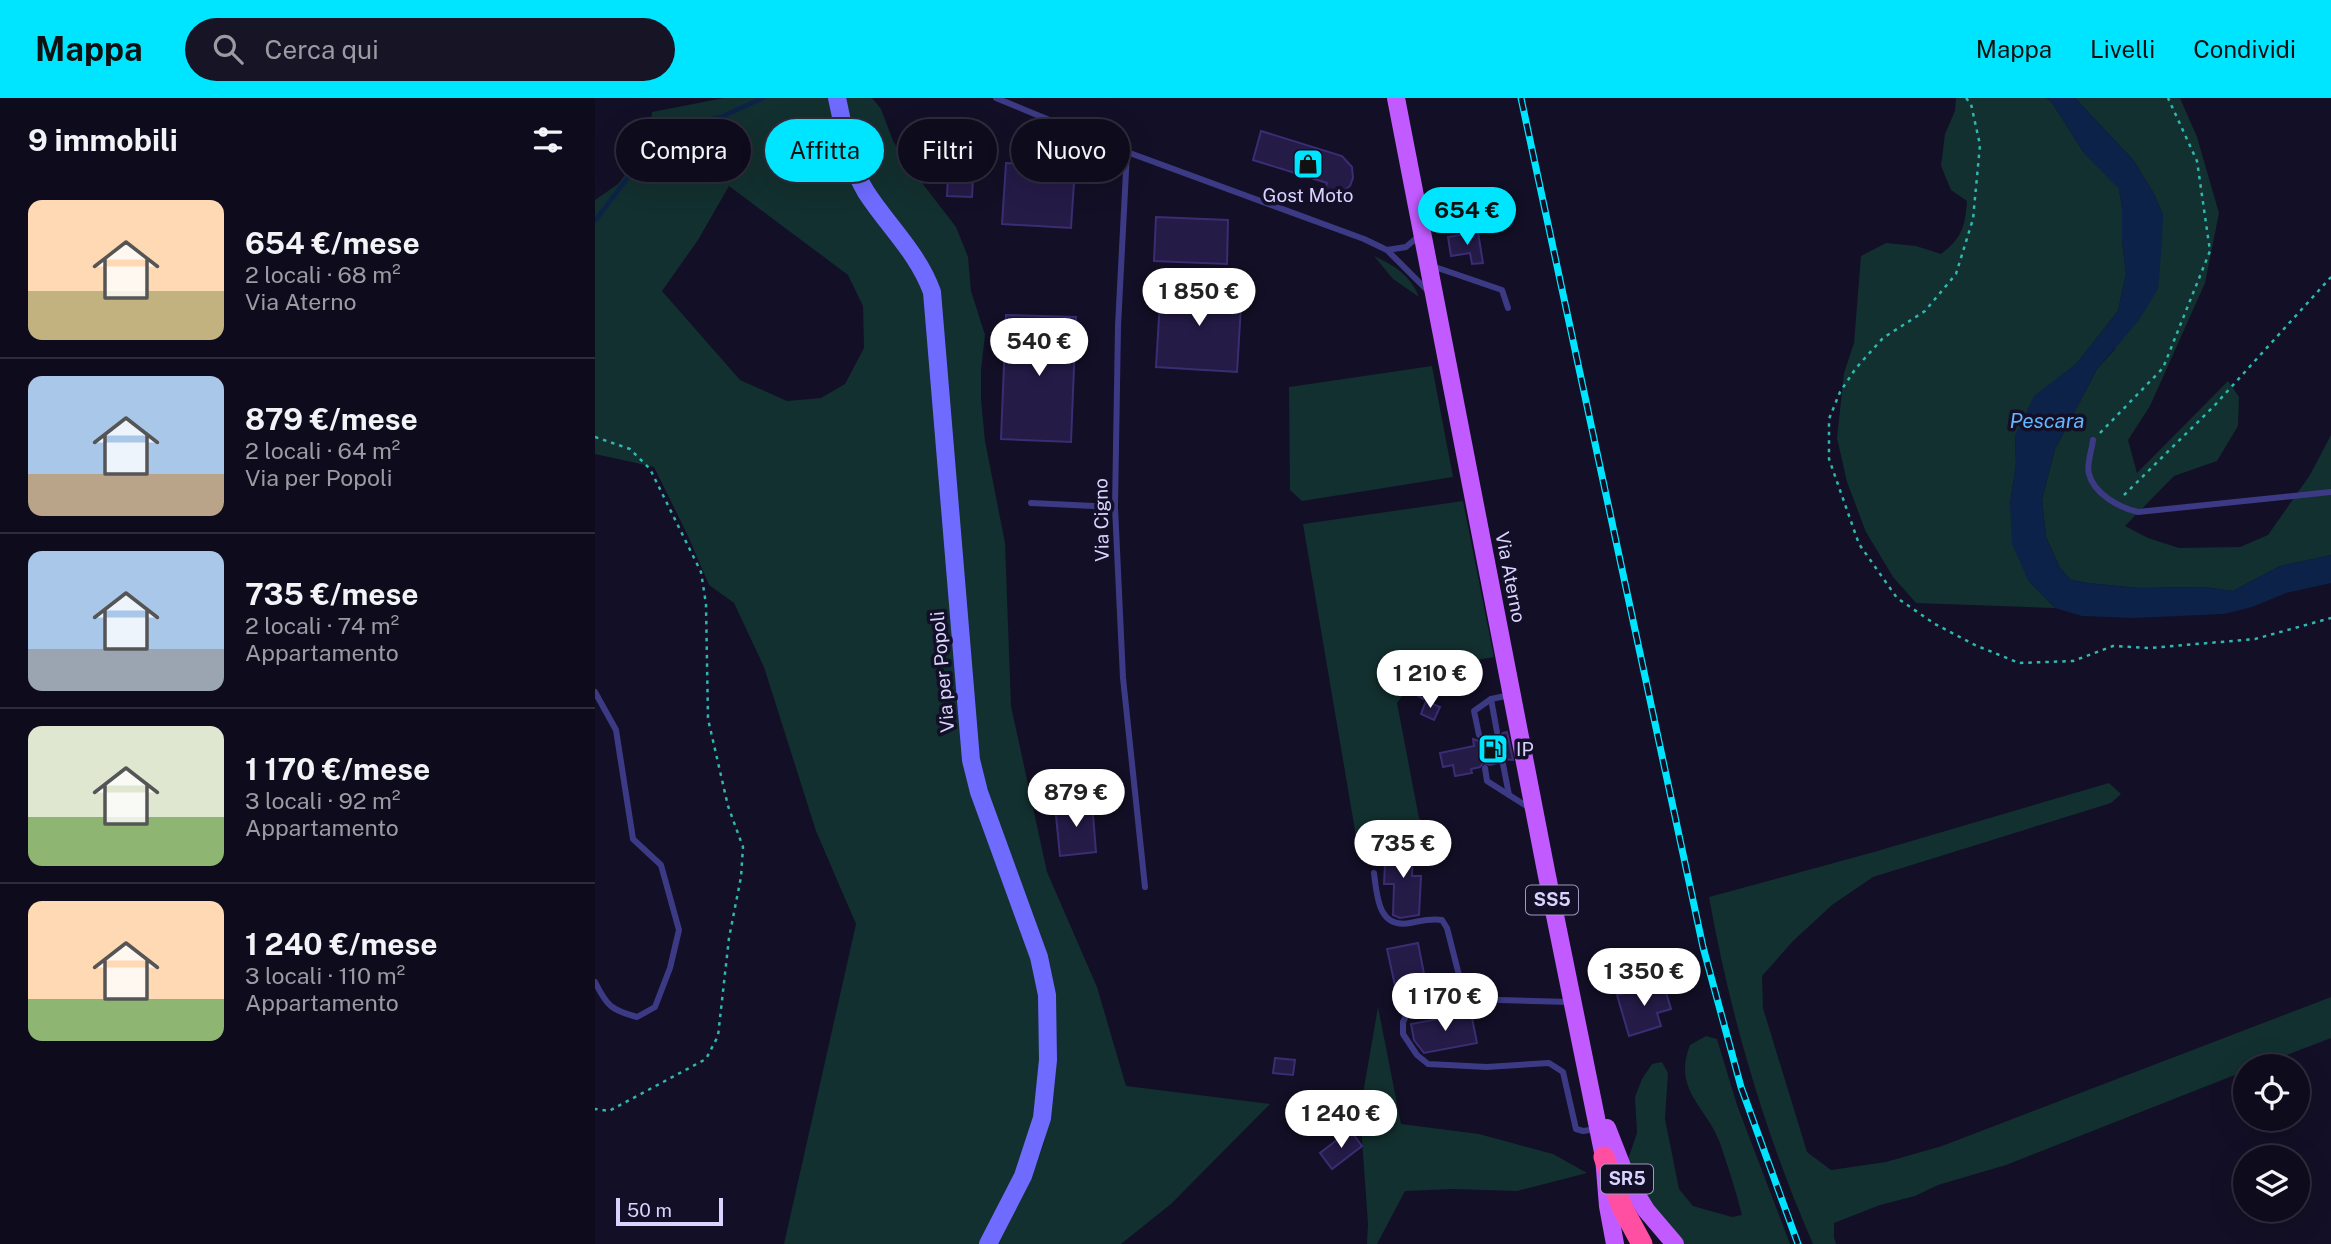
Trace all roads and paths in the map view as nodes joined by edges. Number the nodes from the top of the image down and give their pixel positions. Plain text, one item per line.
1 (837, 98) edge
2 (996, 98) edge
3 (1396, 98) edge
4 (1966, 98) edge
5 (2168, 98) edge
6 (1047, 119) edge
7 (1130, 153) edge
8 (1125, 182) edge
9 (1422, 233) junction
10 (1387, 250) junction
11 (1429, 265) junction
12 (2331, 276) edge
13 (1435, 300) junction
14 (1508, 308) dead end
15 (595, 437) edge
16 (2093, 440) joint
17 (2331, 492) edge
18 (1031, 503) dead end
19 (2116, 503) junction
20 (1115, 507) junction
21 (2331, 618) edge
22 (595, 692) edge
23 (1512, 694) junction
24 (1491, 699) junction
25 (1497, 732) dead end
26 (1479, 735) dead end
27 (1503, 764) dead end
28 (1485, 768) dead end
29 (1509, 795) junction
30 (1535, 812) junction
31 (1374, 873) dead end
32 (1145, 887) dead end
33 (595, 982) edge
34 (1469, 1000) junction
35 (1572, 1002) junction
36 (1593, 1105) junction
37 (595, 1109) edge
38 (1597, 1129) junction
39 (1604, 1157) junction
40 (988, 1244) edge
41 (1615, 1244) edge
42 (1642, 1244) edge
43 (1675, 1244) edge

1 - 40 main road, Via per Popoli
2 - 6 lane
3 - 9 main road, Via Aterno / SS5
4 - 21 path
5 - 16 path
7 - 10 lane
8 - 20 lane, Via Cigno
9 - 10 lane
9 - 11 main road, Via Aterno / SS5
10 - 13 lane
11 - 13 main road, Via Aterno / SS5
11 - 14 lane
12 - 19 path
13 - 23 main road, Via Aterno / SS5
15 - 37 path
16 - 19 lane
17 - 19 lane
18 - 20 lane
20 - 32 lane, Via Cigno
22 - 33 lane
23 - 24 lane
23 - 30 main road, Via Aterno / SS5
24 - 25 lane
24 - 26 lane
27 - 29 lane
28 - 29 lane
29 - 30 lane
30 - 35 main road, Via Aterno / SS5
31 - 34 lane
34 - 35 lane
34 - 38 lane
35 - 36 main road, Via Aterno / SS5
36 - 38 main road, Via Aterno / SS5
36 - 43 main road, Via Aterno / SR5
38 - 39 main road, Via Aterno / SS5
39 - 41 main road, Via Aterno / SR5
39 - 42 highway

